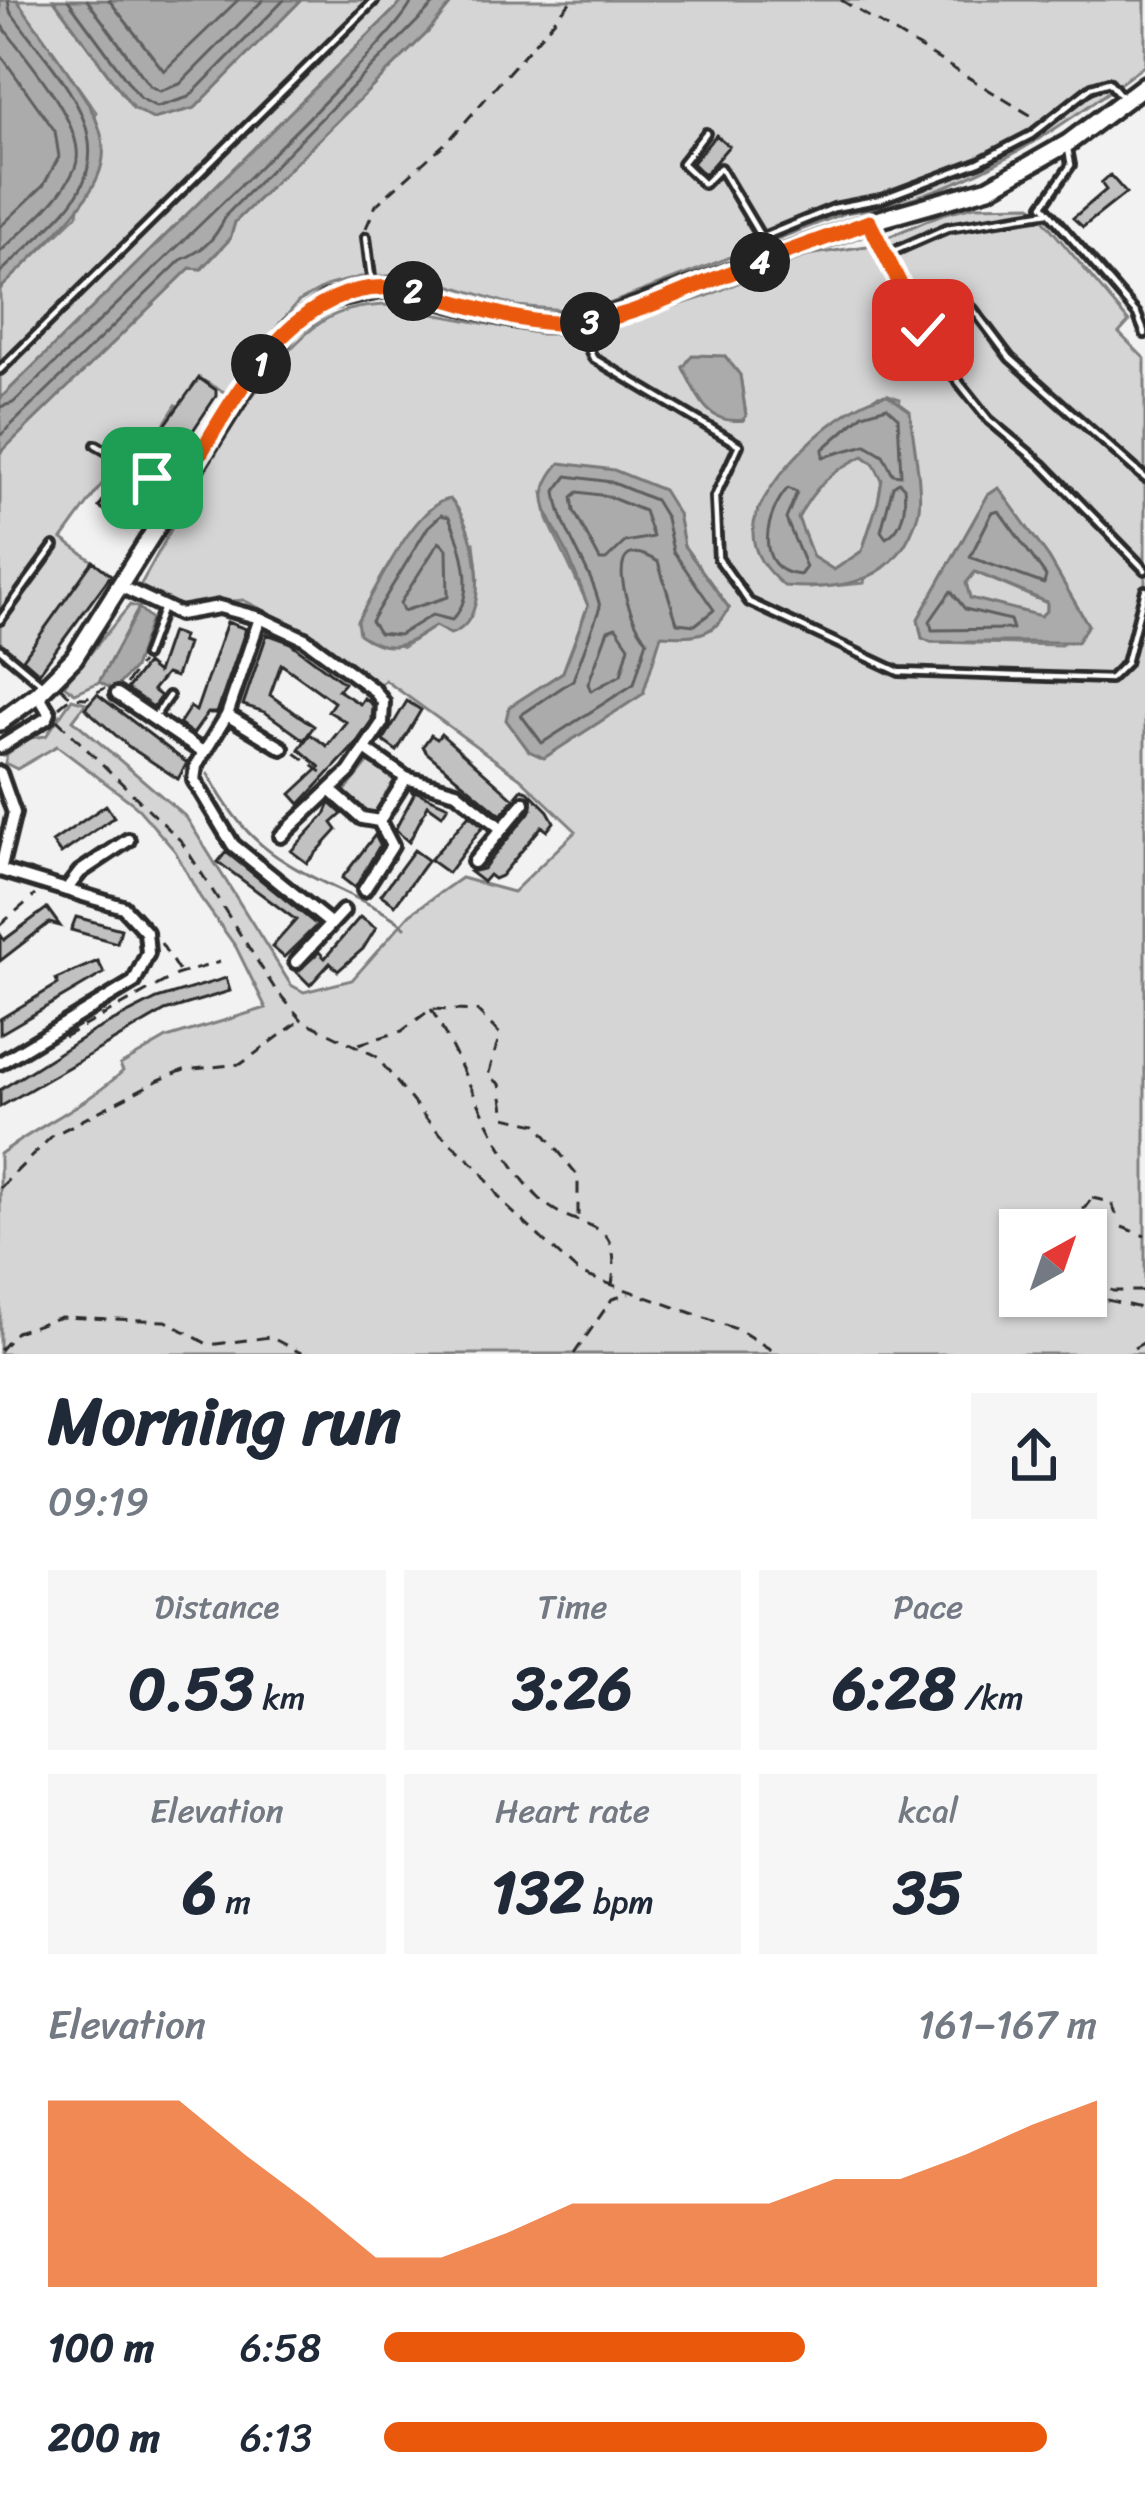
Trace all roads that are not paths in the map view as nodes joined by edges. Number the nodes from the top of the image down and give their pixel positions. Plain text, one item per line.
1 (375, 0) edge
2 (1145, 85) edge
3 (1124, 100) junction
4 (706, 134) dead end
5 (1068, 143) junction
6 (1049, 212) junction
7 (869, 222) junction
8 (366, 237) road end
9 (763, 237) junction
10 (883, 256) junction
11 (772, 257) junction
12 (373, 287) junction
13 (1141, 314) edge
14 (577, 323) junction
15 (923, 330) junction
16 (1145, 334) edge
17 (0, 370) edge
18 (96, 445) dead end
19 (1145, 478) edge
20 (177, 492) junction
21 (54, 546) dead end
22 (1145, 570) edge
23 (122, 587) junction
24 (1145, 590) edge
25 (162, 610) junction
26 (260, 618) junction
27 (0, 620) edge
28 (0, 649) edge
29 (145, 656) road end
30 (46, 687) junction
31 (117, 694) road end
32 (170, 697) dead end
33 (227, 716) junction
34 (154, 718) junction
35 (0, 722) edge
36 (0, 747) edge
37 (282, 748) road end
38 (365, 749) junction
39 (204, 752) junction
40 (0, 773) edge
41 (406, 778) junction
42 (333, 787) junction
43 (4, 794) edge
44 (524, 802) dead end
45 (380, 821) junction
46 (502, 829) junction
47 (281, 836) dead end
48 (128, 839) dead end
49 (474, 862) dead end
50 (0, 870) edge
51 (66, 890) junction
52 (364, 890) dead end
53 (343, 911) dead end
54 (332, 924) junction
55 (296, 962) dead end
56 (0, 1063) edge

1 - 17 lane
2 - 3 main road
3 - 5 main road
3 - 9 lane
4 - 9 lane
5 - 6 lane
5 - 7 main road
6 - 10 lane
6 - 13 lane
7 - 10 lane
7 - 11 main road
8 - 12 lane
9 - 11 lane
10 - 15 lane
11 - 14 main road
12 - 14 main road
12 - 20 main road
13 - 16 lane
14 - 24 lane
15 - 19 lane
15 - 22 lane
18 - 20 lane
20 - 23 main road
21 - 27 lane
23 - 25 street
23 - 30 main road
25 - 26 street
25 - 29 lane
26 - 33 street
26 - 38 street
28 - 30 lane
30 - 35 main road
30 - 36 street
31 - 34 street
32 - 34 lane
33 - 37 street
33 - 39 street
34 - 39 street
38 - 41 street
38 - 42 street
39 - 54 street
40 - 43 street
41 - 45 street
41 - 46 street
42 - 45 street
42 - 47 street
43 - 50 street
44 - 46 street
45 - 52 street
46 - 49 street
48 - 51 street
50 - 51 street
51 - 56 street
53 - 54 street
54 - 55 street

